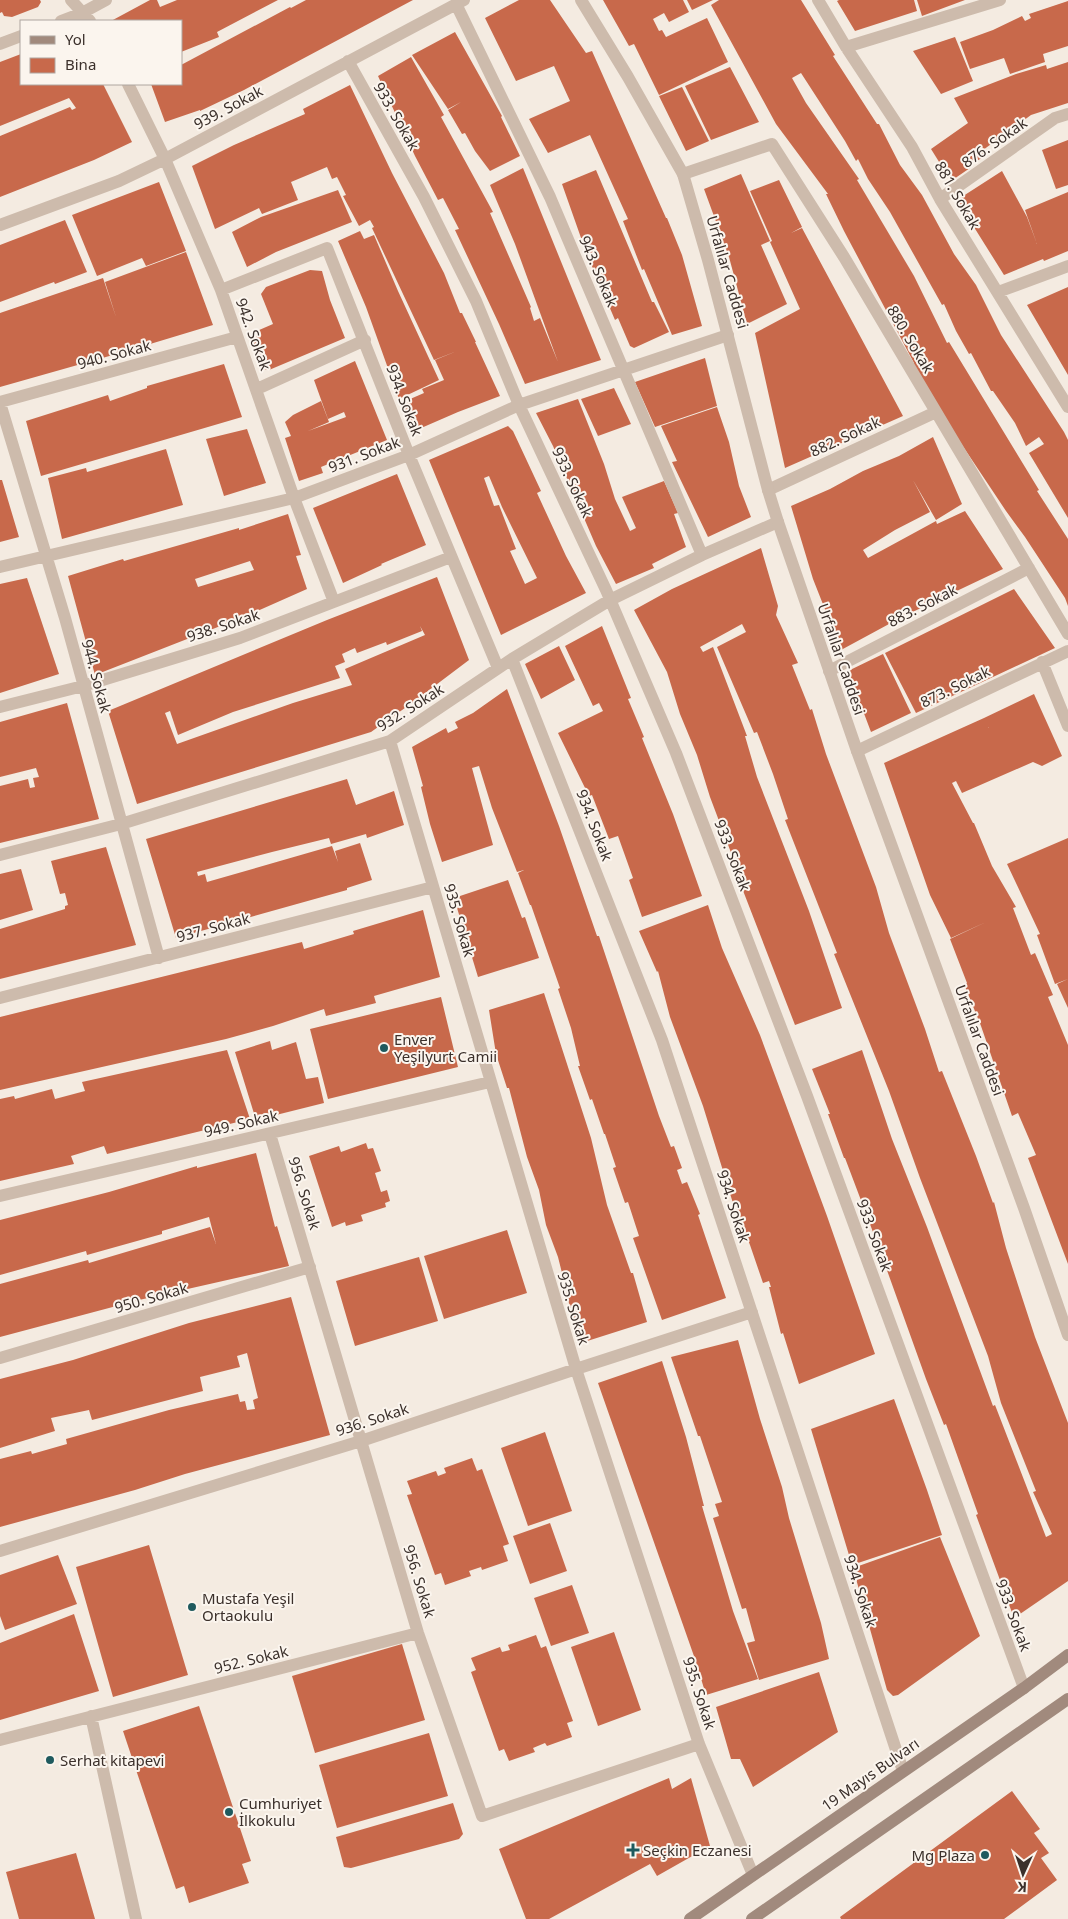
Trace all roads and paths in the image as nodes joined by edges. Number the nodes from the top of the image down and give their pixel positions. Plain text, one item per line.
1 (71, 0) edge
2 (106, 0) edge
3 (581, 0) edge
4 (818, 0) edge
5 (1000, 0) edge
6 (460, 2) edge
7 (86, 17) edge
8 (67, 20) edge
9 (20, 36) edge
10 (0, 44) edge
11 (846, 47) junction
12 (348, 62) junction
13 (128, 85) edge
14 (1068, 114) edge
15 (165, 159) junction
16 (683, 174) junction
17 (940, 199) junction
18 (0, 225) edge
19 (1068, 266) edge
20 (221, 290) junction
21 (998, 292) junction
22 (728, 334) junction
23 (237, 337) junction
24 (365, 340) junction
25 (624, 370) junction
26 (257, 389) junction
27 (0, 402) edge
28 (519, 404) junction
29 (1068, 407) edge
30 (936, 412) junction
31 (408, 455) junction
32 (768, 490) junction
33 (294, 498) junction
34 (778, 522) junction
35 (702, 555) junction
36 (46, 557) junction
37 (451, 557) junction
38 (0, 567) edge
39 (1029, 568) junction
40 (610, 600) junction
41 (334, 602) junction
42 (1068, 634) edge
43 (1068, 651) edge
44 (512, 659) junction
45 (1042, 662) junction
46 (498, 668) junction
47 (829, 671) junction
48 (83, 686) junction
49 (0, 707) edge
50 (1068, 726) edge
51 (390, 742) junction
52 (857, 751) junction
53 (121, 824) junction
54 (0, 855) edge
55 (433, 887) junction
56 (159, 958) junction
57 (0, 998) edge
58 (490, 1082) junction
59 (270, 1134) junction
60 (0, 1196) edge
61 (310, 1267) junction
62 (752, 1312) junction
63 (1068, 1335) edge
64 (0, 1358) edge
65 (576, 1369) junction
66 (360, 1441) junction
67 (0, 1551) edge
68 (418, 1632) junction
69 (1068, 1655) edge
70 (1024, 1688) junction
71 (1068, 1700) edge
72 (91, 1716) junction
73 (0, 1740) edge
74 (699, 1744) junction
75 (903, 1771) junction
76 (753, 1875) junction
77 (136, 1919) edge
78 (690, 1919) edge
79 (752, 1919) edge

1 - 7 street
2 - 7 street
3 - 16 street, Urfalılar Caddesi
4 - 11 street, 881. Sokak
5 - 11 street
6 - 12 street, 939. Sokak
6 - 25 street, 943. Sokak
7 - 8 street
9 - 10 street
11 - 17 street, 881. Sokak
12 - 15 street, 939. Sokak
12 - 28 street, 933. Sokak
13 - 15 street, 942. Sokak
14 - 17 street, 876. Sokak
15 - 18 street, 939. Sokak
15 - 20 street, 942. Sokak
16 - 22 street, Urfalılar Caddesi
16 - 30 street, 880. Sokak
17 - 21 street, 881. Sokak
19 - 21 street
20 - 23 street, 942. Sokak
20 - 24 street, 934. Sokak
21 - 29 street, 881. Sokak
22 - 25 street, 931. Sokak
22 - 32 street, Urfalılar Caddesi
23 - 26 street, 942. Sokak
23 - 27 street, 940. Sokak
24 - 26 street
24 - 31 street, 934. Sokak
25 - 28 street, 931. Sokak
25 - 35 street, 943. Sokak
26 - 33 street, 942. Sokak
27 - 36 street, 944. Sokak
28 - 31 street, 931. Sokak
28 - 40 street, 933. Sokak
30 - 32 street, 882. Sokak
30 - 39 street, 880. Sokak
31 - 33 street, 931. Sokak
31 - 37 street, 934. Sokak
32 - 34 street, Urfalılar Caddesi
33 - 36 street, 931. Sokak
33 - 41 street, 942. Sokak
34 - 35 street, 932. Sokak
34 - 47 street, Urfalılar Caddesi
35 - 40 street, 932. Sokak
36 - 38 street, 931. Sokak
36 - 48 street, 944. Sokak
37 - 41 street, 938. Sokak
37 - 46 street, 934. Sokak
39 - 42 street, 880. Sokak
39 - 47 street, 883. Sokak
40 - 44 street, 932. Sokak
40 - 70 street, 933. Sokak
41 - 48 street, 938. Sokak
43 - 45 street, 873. Sokak
44 - 46 street, 932. Sokak
44 - 62 street, 934. Sokak
45 - 50 street
45 - 52 street, 873. Sokak
46 - 51 street, 932. Sokak
47 - 52 street, Urfalılar Caddesi
48 - 49 street, 938. Sokak
48 - 53 street, 944. Sokak
51 - 53 street, 932. Sokak
51 - 55 street, 935. Sokak
52 - 63 street, Urfalılar Caddesi
53 - 54 street, 932. Sokak
53 - 56 street, 944. Sokak
55 - 56 street, 937. Sokak
55 - 58 street, 935. Sokak
56 - 57 street, 937. Sokak
58 - 59 street, 949. Sokak
58 - 65 street, 935. Sokak
59 - 60 street, 949. Sokak
59 - 61 street, 956. Sokak
61 - 64 street, 950. Sokak
61 - 66 street, 956. Sokak
62 - 65 street, 936. Sokak
62 - 75 street, 934. Sokak
65 - 66 street, 936. Sokak
65 - 74 street, 935. Sokak
66 - 67 street, 936. Sokak
66 - 68 street, 956. Sokak
68 - 72 street, 952. Sokak
68 - 74 street, 956. Sokak
69 - 70 main road, 19 Mayıs Bulvarı
70 - 75 main road, 19 Mayıs Bulvarı
71 - 79 main road
72 - 73 street, 952. Sokak
72 - 77 street
74 - 76 street, 935. Sokak
75 - 76 main road, 19 Mayıs Bulvarı
76 - 78 main road, 19 Mayıs Bulvarı

